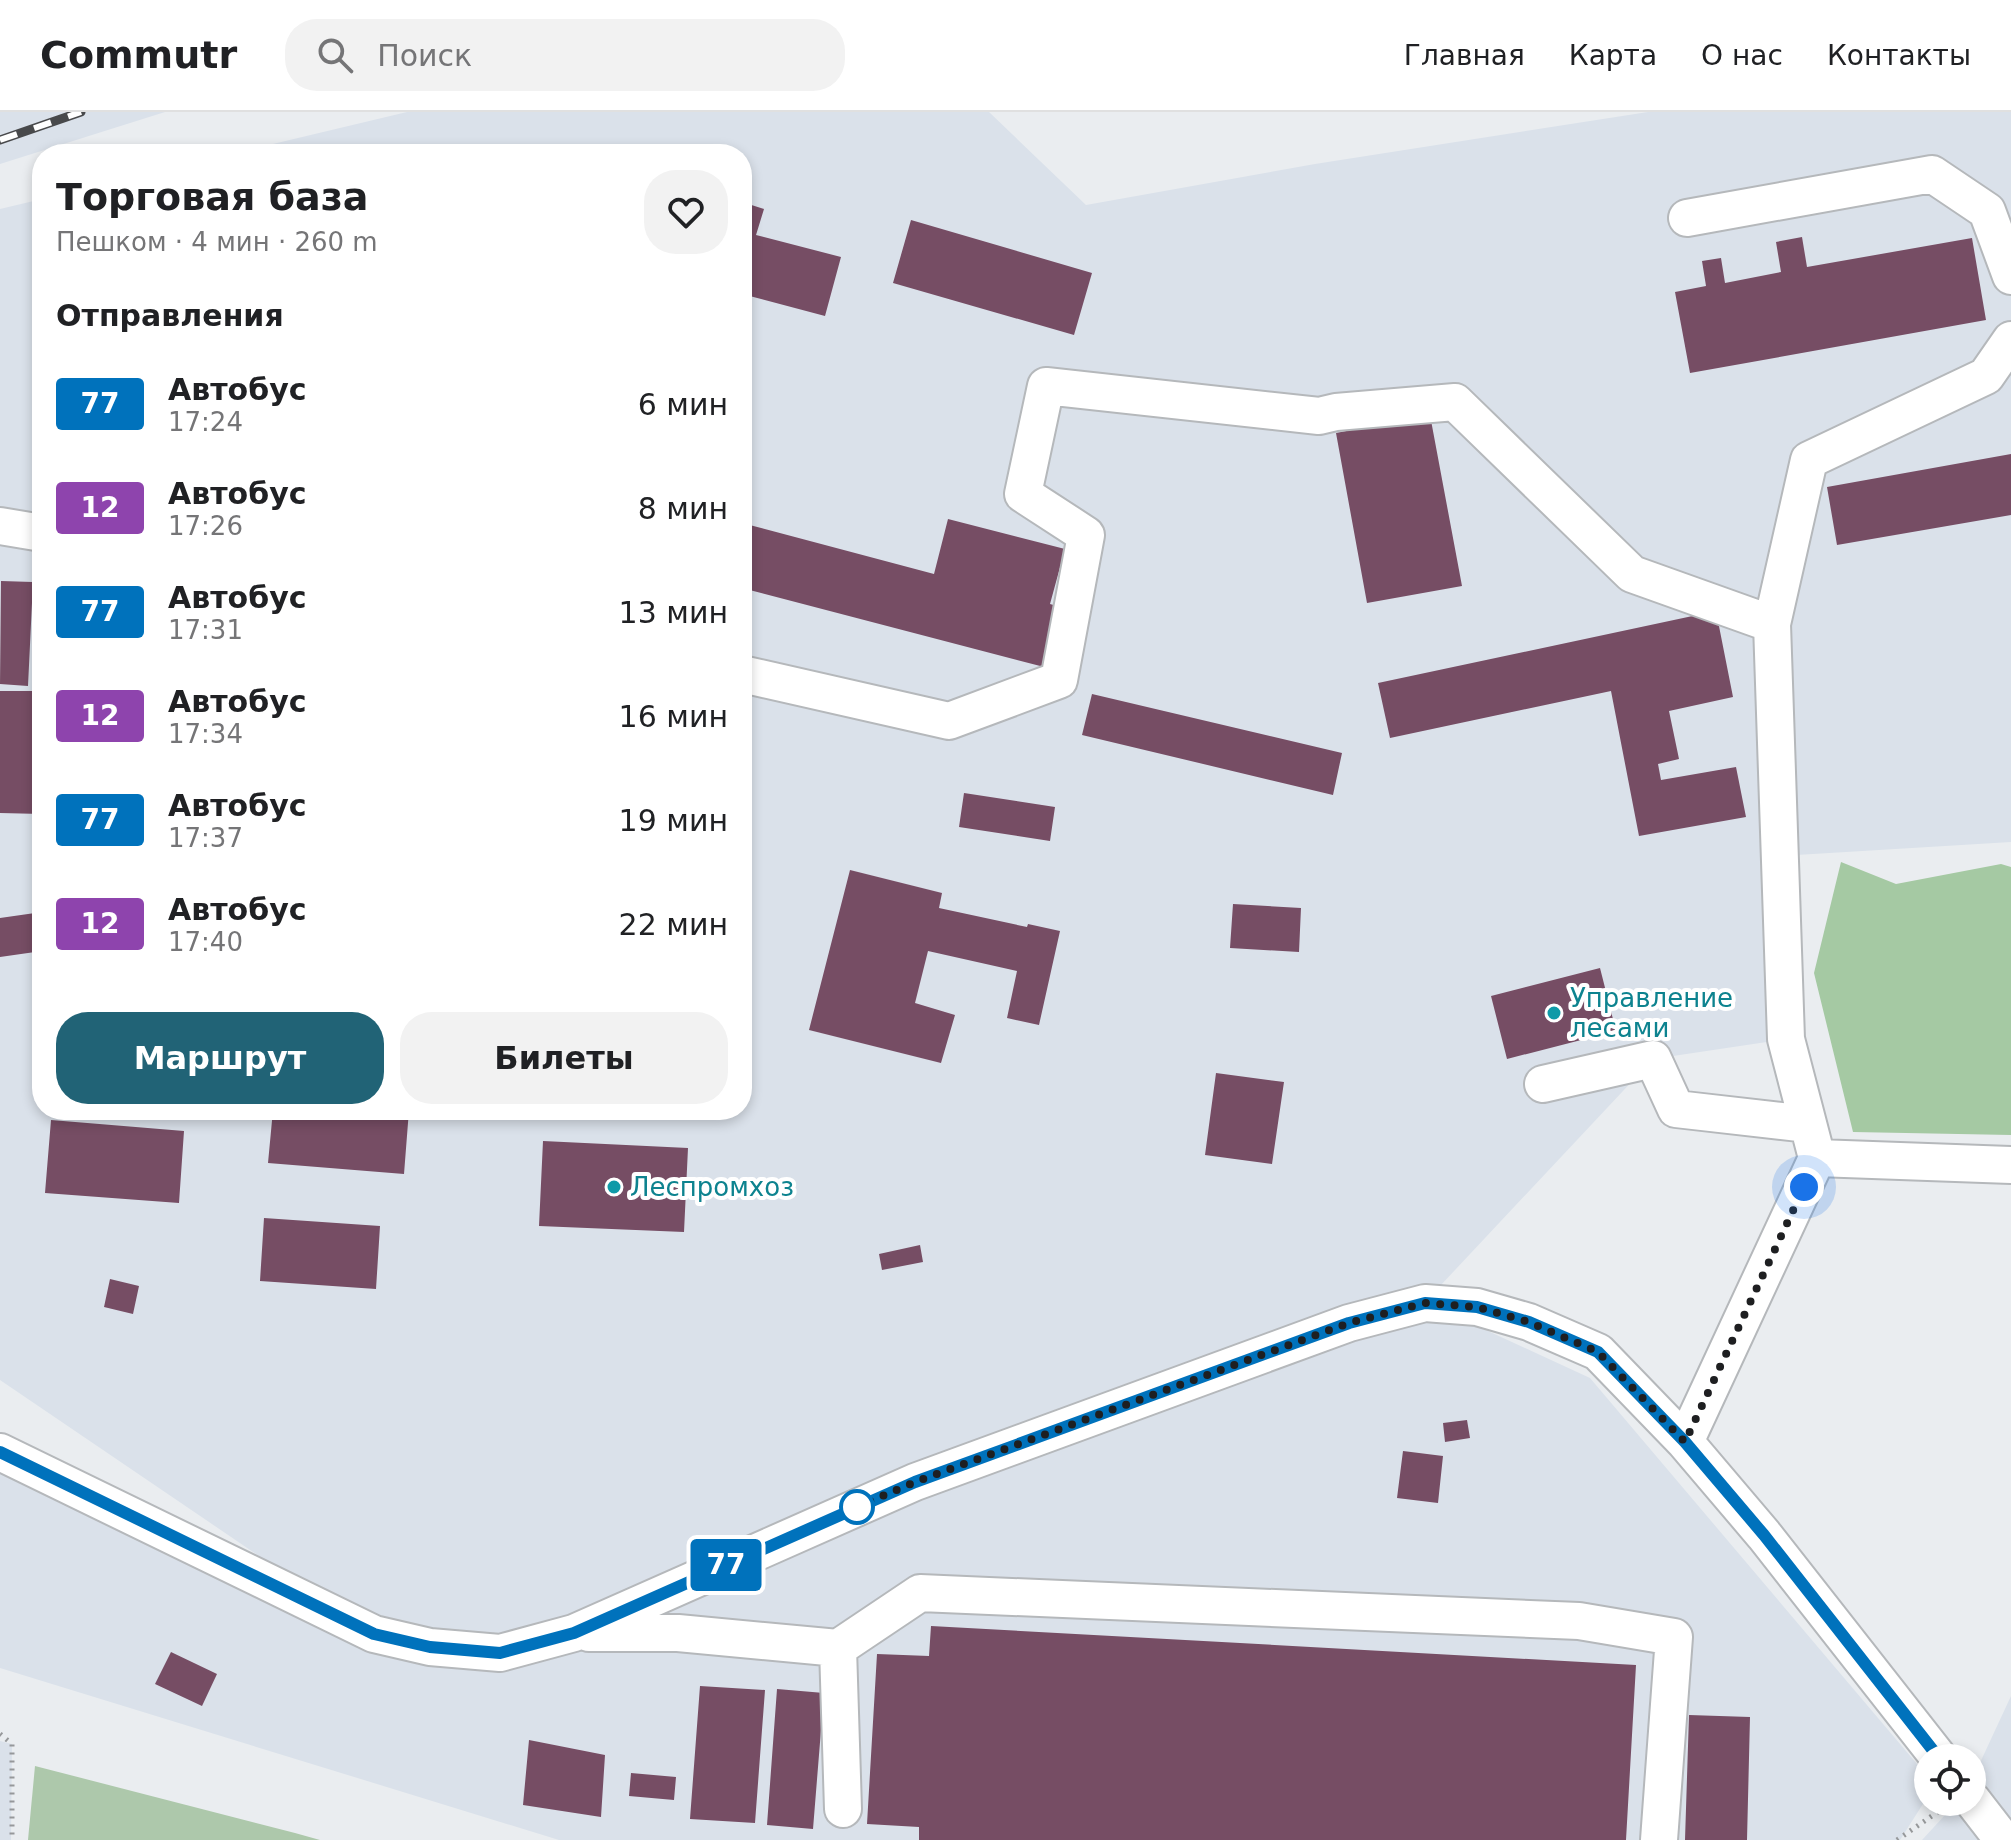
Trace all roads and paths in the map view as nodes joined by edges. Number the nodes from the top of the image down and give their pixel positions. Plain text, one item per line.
1 (1687, 218) dead end
2 (2011, 276) edge
3 (2011, 340) edge
4 (0, 526) edge
5 (32, 531) edge
6 (1772, 624) junction
7 (752, 676) edge
8 (1543, 1084) dead end
9 (1808, 1124) junction
10 (1817, 1158) junction
11 (2011, 1165) edge
12 (1685, 1442) junction
13 (0, 1452) edge
14 (574, 1633) junction
15 (838, 1648) junction
16 (0, 1734) edge
17 (1928, 1744) edge
18 (843, 1809) dead end
19 (1932, 1816) edge
20 (1984, 1816) edge
21 (12, 1840) edge
22 (1659, 1840) edge
23 (1897, 1840) edge
24 (2003, 1840) edge

1 - 2 street
3 - 6 street
4 - 5 street
6 - 7 street
6 - 9 street
8 - 9 street
9 - 10 street
10 - 11 street
10 - 12 street
12 - 14 street
12 - 17 street
13 - 14 street
14 - 15 street
15 - 18 street
15 - 22 street
16 - 21 path
19 - 23 path
20 - 24 street

